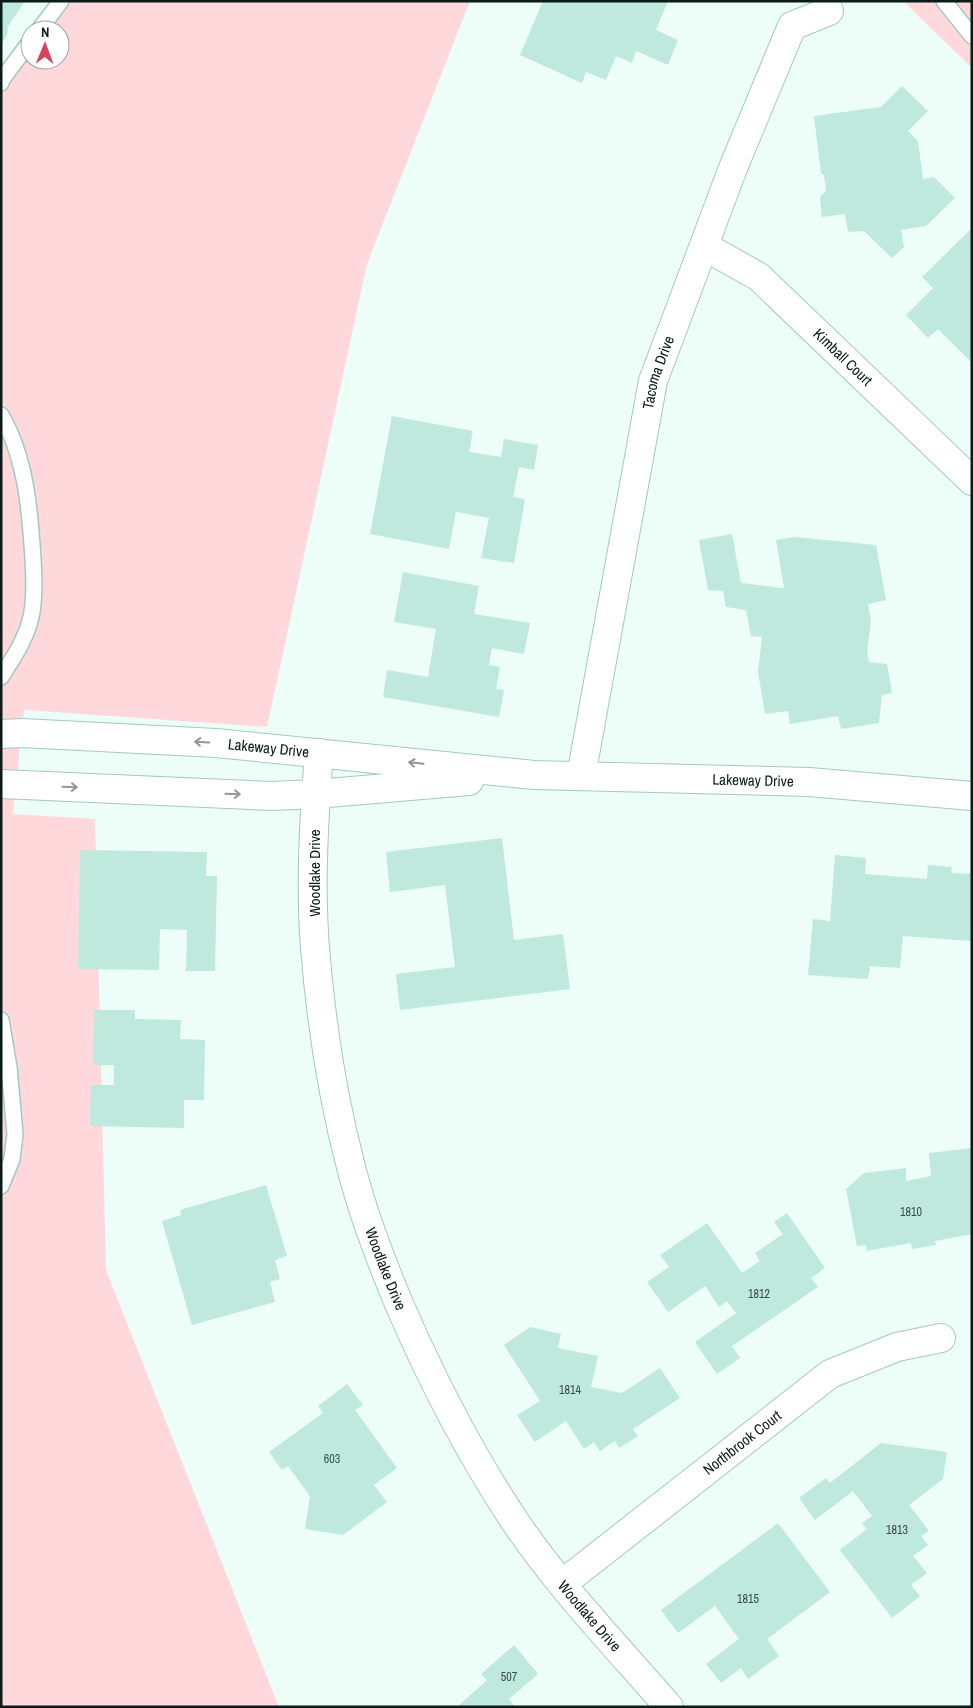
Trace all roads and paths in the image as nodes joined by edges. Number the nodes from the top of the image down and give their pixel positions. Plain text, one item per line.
1 (61, 1) edge
2 (944, 1) edge
3 (829, 12) dead end
4 (47, 20) edge
5 (972, 36) edge
6 (20, 55) edge
7 (1, 83) edge
8 (704, 246) junction
9 (1, 415) edge
10 (972, 481) edge
11 (1, 677) edge
12 (1, 734) edge
13 (319, 753) junction
14 (534, 775) junction
15 (581, 776) junction
16 (1, 784) edge
17 (316, 794) junction
18 (972, 796) edge
19 (1, 1020) edge
20 (1, 1186) edge
21 (941, 1338) dead end
22 (562, 1584) junction
23 (669, 1707) edge

1 - 4 lane
2 - 5 lane
3 - 8 street, Tacoma Drive
6 - 7 lane
8 - 10 street, Kimball Court
8 - 15 street, Tacoma Drive
9 - 11 lane
13 -> 12 street, Lakeway Drive
14 -> 13 street, Lakeway Drive
13 - 17 street, Woodlake Drive
14 - 15 street, Lakeway Drive
14 - 17 street, Lakeway Drive
15 - 18 street, Lakeway Drive
16 -> 17 street, Lakeway Drive
17 - 22 street, Woodlake Drive
19 - 20 lane
21 - 22 street, Northbrook Court
22 - 23 street, Woodlake Drive

